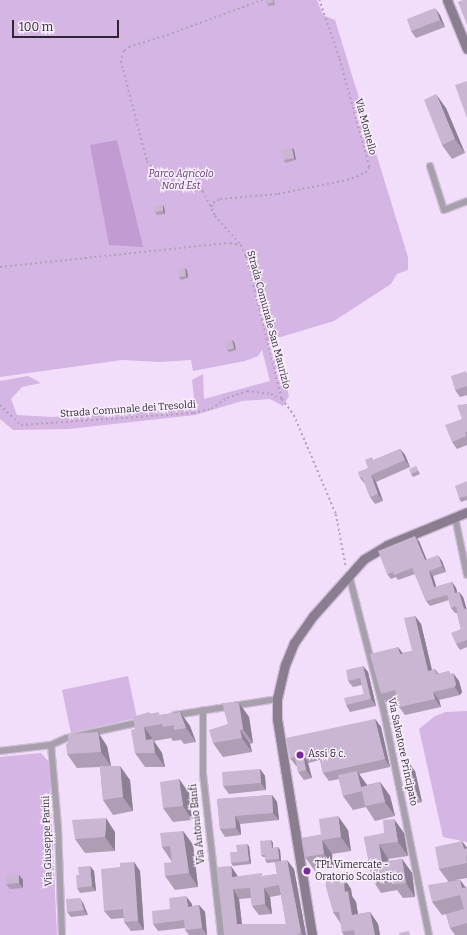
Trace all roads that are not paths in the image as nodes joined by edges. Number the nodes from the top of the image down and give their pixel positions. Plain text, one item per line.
1 (447, 0) edge
2 (467, 49) edge
3 (430, 166) dead end
4 (467, 201) edge
5 (467, 512) edge
6 (454, 517) junction
7 (349, 575) junction
8 (467, 575) edge
9 (277, 699) junction
10 (203, 710) junction
11 (170, 716) edge
12 (148, 721) edge
13 (51, 745) junction
14 (0, 751) edge
15 (62, 935) edge
16 (221, 935) edge
17 (312, 935) edge
18 (429, 935) edge

1 - 2 street
3 - 4 street
5 - 6 street
6 - 7 street
6 - 8 street
7 - 9 street
7 - 18 street, Via Salvatore Principato
9 - 10 street
9 - 17 street
10 - 11 street
10 - 16 street, Via Antonio Banfi
12 - 13 street
13 - 14 street
13 - 15 street, Via Giuseppe Parini

